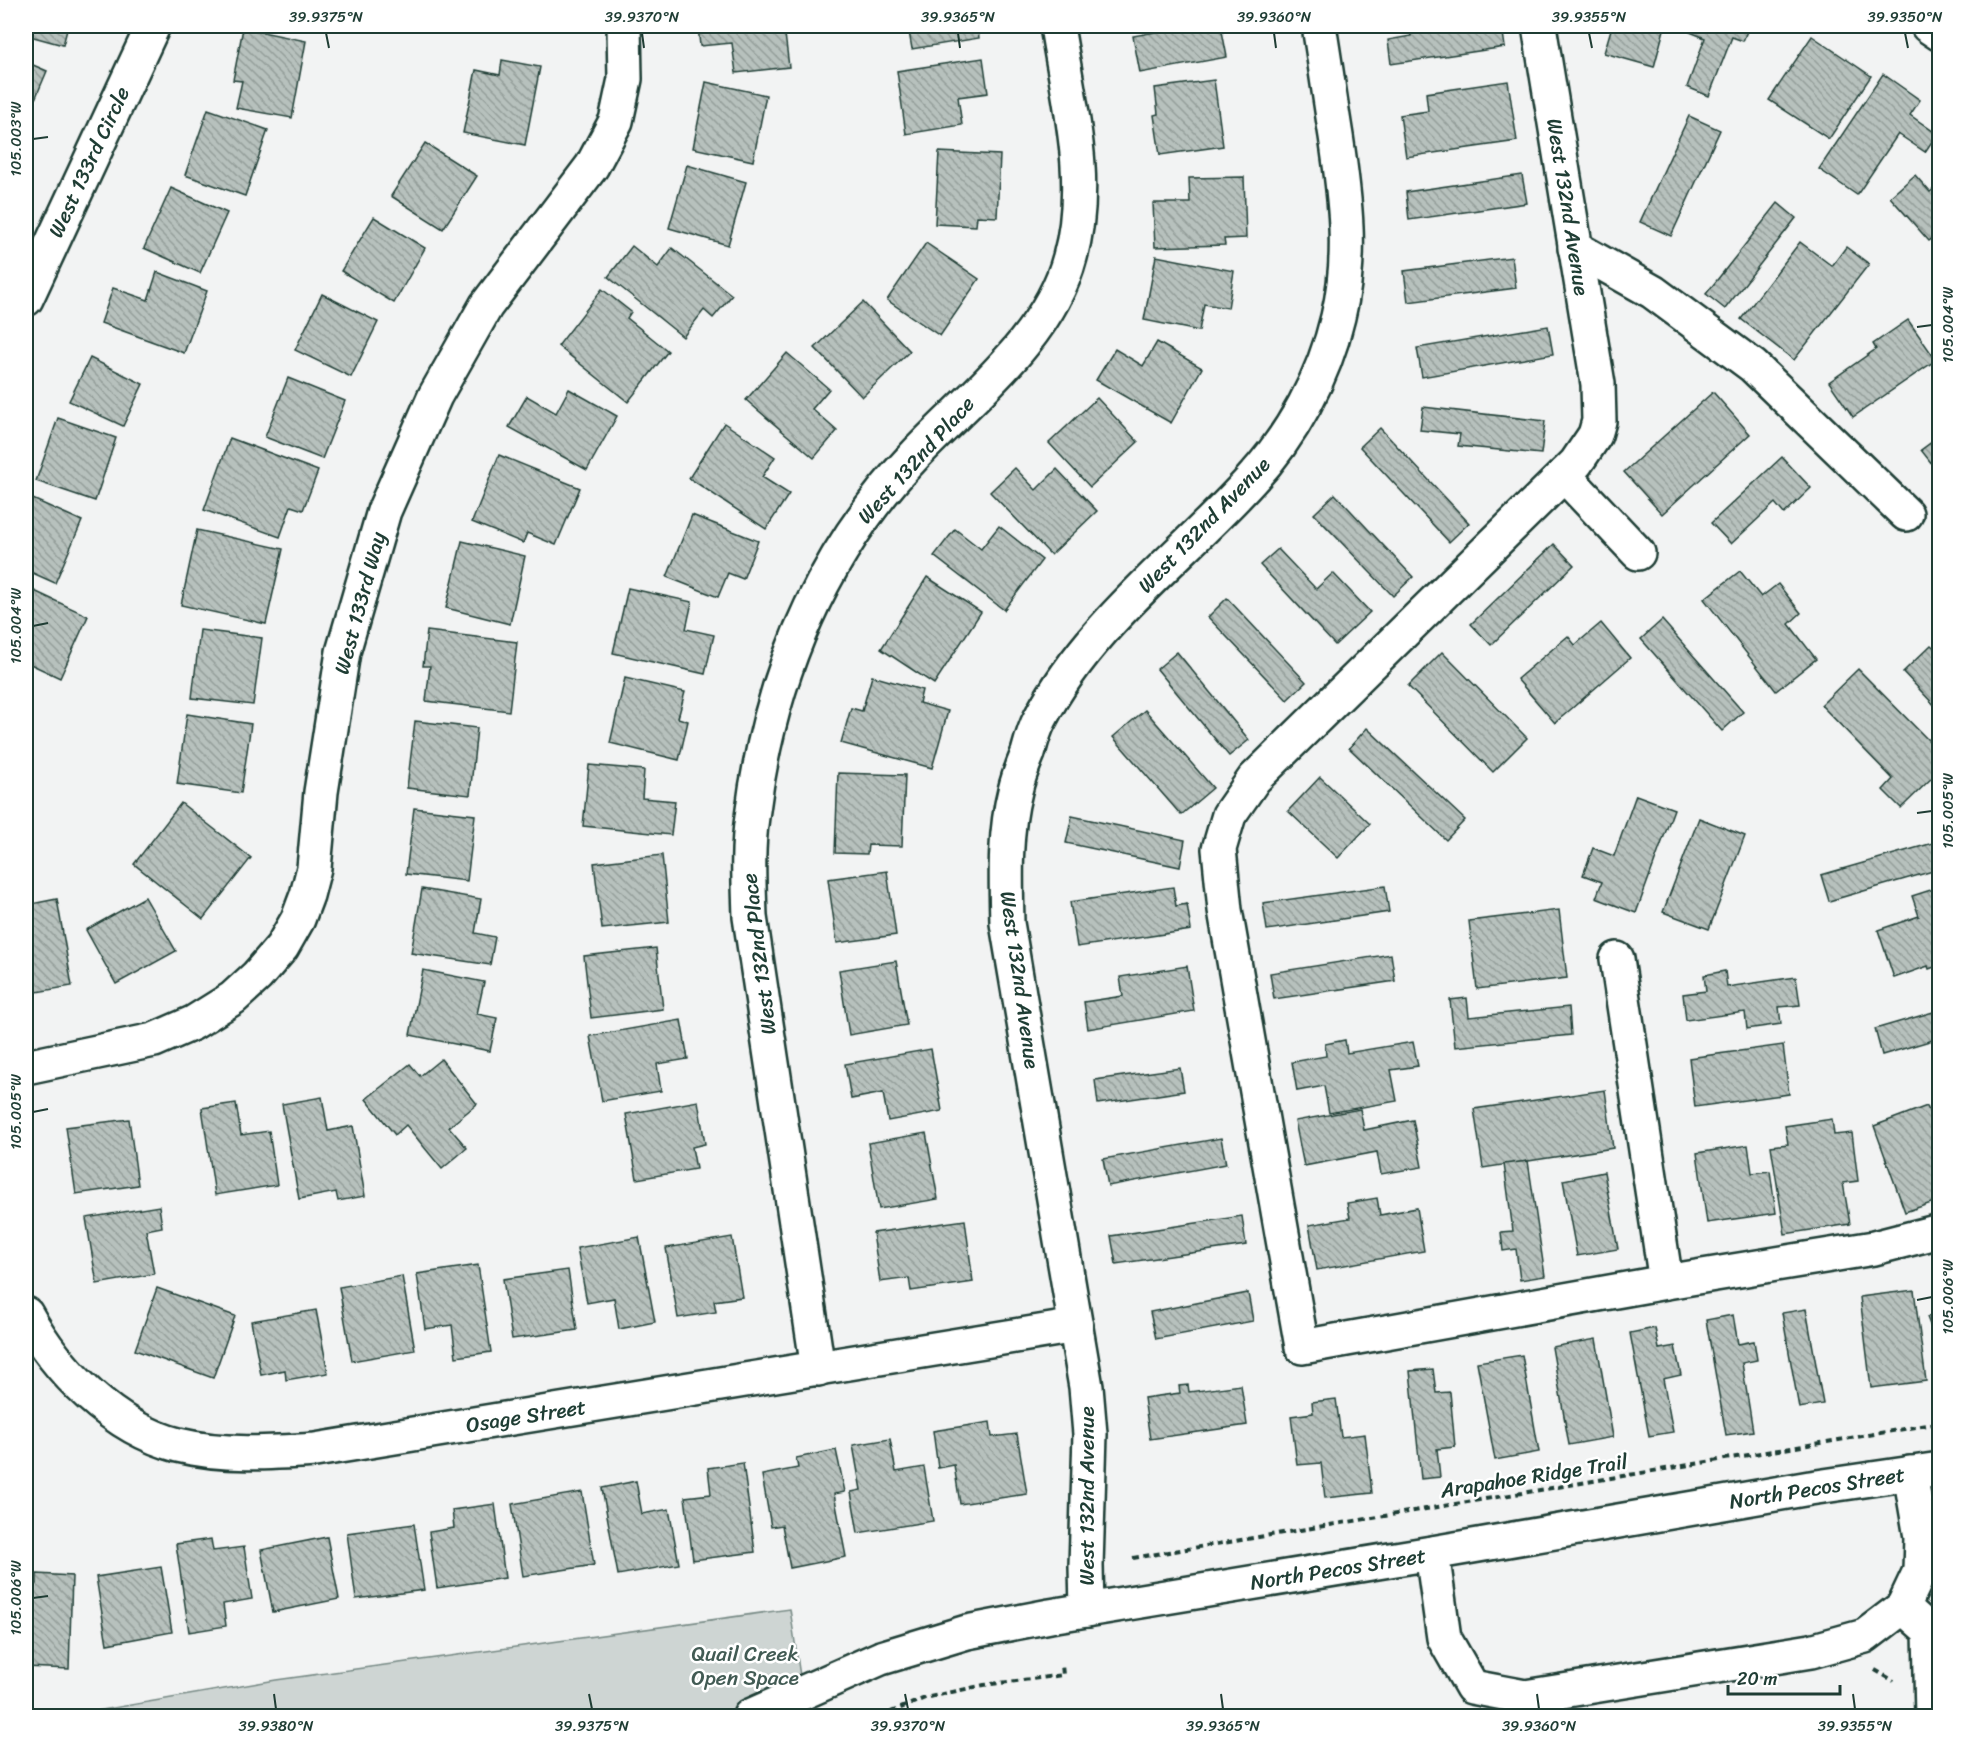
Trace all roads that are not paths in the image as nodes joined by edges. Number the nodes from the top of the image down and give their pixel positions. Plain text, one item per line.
1 (153, 26) edge
2 (624, 26) edge
3 (1057, 26) edge
4 (1319, 26) edge
5 (1539, 26) edge
6 (1928, 26) edge
7 (1940, 34) edge
8 (1575, 248) junction
9 (26, 299) edge
10 (1564, 475) junction
11 (1906, 514) dead end
12 (1638, 553) dead end
13 (1617, 959) dead end
14 (26, 1066) edge
15 (1940, 1231) edge
16 (1666, 1282) junction
17 (26, 1314) edge
18 (1076, 1326) junction
19 (818, 1369) junction
20 (1925, 1471) edge
21 (1432, 1553) junction
22 (1903, 1607) junction
23 (1087, 1610) junction
24 (750, 1716) edge
25 (1932, 1716) edge

1 - 9 street, West 133rd Circle
2 - 14 street, West 133rd Way
3 - 19 street, West 132nd Place
4 - 18 street, West 132nd Avenue
5 - 8 street, West 132nd Avenue
6 - 7 street
8 - 10 street, West 132nd Avenue
8 - 11 street
10 - 12 street
10 - 16 street, West 132nd Avenue
13 - 16 street
15 - 16 street
17 - 19 street, Osage Street
18 - 19 street, Osage Street
18 - 23 street, West 132nd Avenue
20 - 21 street, North Pecos Street
20 - 22 street
21 - 22 street
21 - 23 street, North Pecos Street
22 - 25 street
23 - 24 street, North Pecos Street

